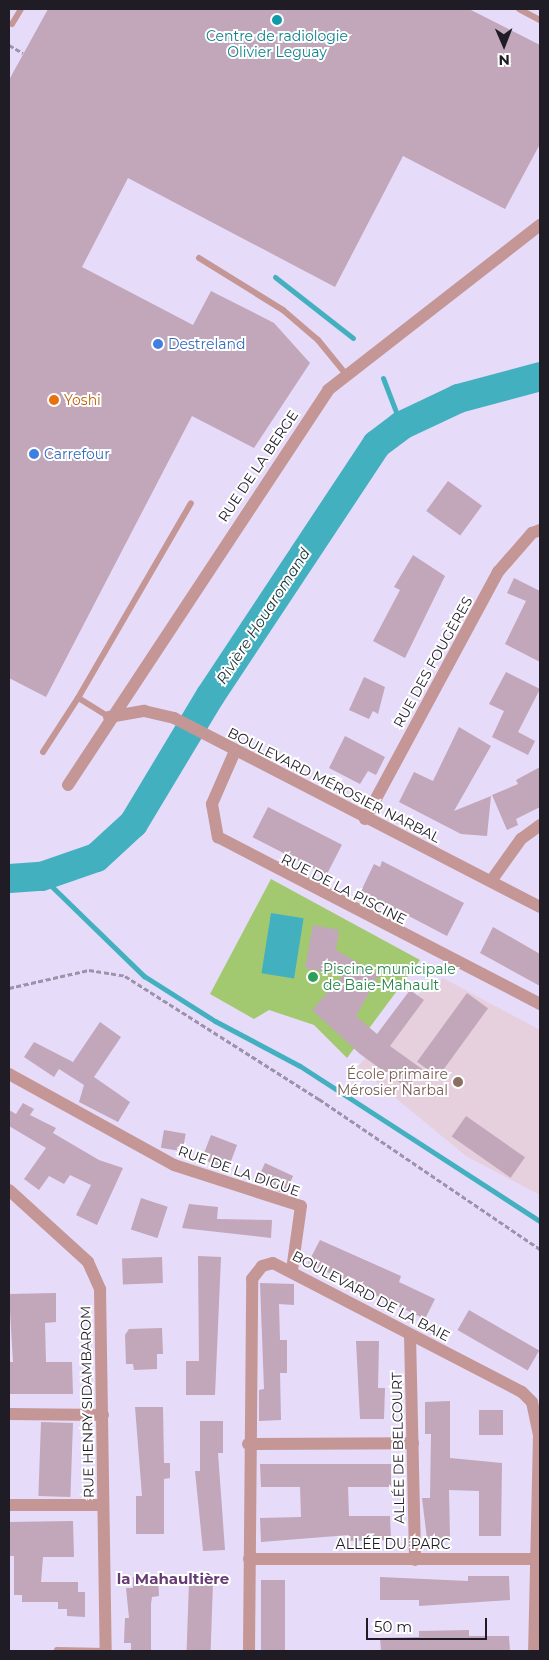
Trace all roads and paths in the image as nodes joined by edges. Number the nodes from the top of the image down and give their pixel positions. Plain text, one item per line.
1 (21, 9) edge
2 (520, 9) edge
3 (540, 20) edge
4 (12, 24) dead end
5 (9, 45) edge
6 (23, 53) dead end
7 (540, 225) edge
8 (199, 258) dead end
9 (345, 373) junction
10 (190, 503) dead end
11 (540, 530) edge
12 (78, 698) junction
13 (109, 717) junction
14 (235, 751) junction
15 (43, 752) dead end
16 (68, 785) dead end
17 (365, 818) junction
18 (540, 826) edge
19 (491, 881) junction
20 (540, 907) edge
21 (9, 988) edge
22 (540, 1004) edge
23 (9, 1074) edge
24 (9, 1190) edge
25 (540, 1249) edge
26 (292, 1270) junction
27 (410, 1335) junction
28 (9, 1414) edge
29 (103, 1415) junction
30 (413, 1443) junction
31 (248, 1444) junction
32 (9, 1505) edge
33 (103, 1505) junction
34 (248, 1559) junction
35 (538, 1559) junction
36 (415, 1560) junction
37 (57, 1650) dead end
38 (106, 1651) edge
39 (249, 1651) edge
40 (534, 1651) edge

1 - 4 lane
2 - 3 lane
5 - 6 path
7 - 9 street, RUE DE LA BERGE
8 - 9 lane
9 - 13 street, RUE DE LA BERGE
10 - 12 lane
11 - 17 street, RUE DES FOUGÈRES
12 - 13 lane
12 - 15 lane
13 - 14 street, BOULEVARD MÉROSIER NARBAL
13 - 16 street, RUE DE LA BERGE
14 - 17 street, BOULEVARD MÉROSIER NARBAL
14 - 22 street, RUE DE LA PISCINE
17 - 19 street, BOULEVARD MÉROSIER NARBAL
18 - 19 street
19 - 20 street, BOULEVARD MÉROSIER NARBAL
21 - 25 path
23 - 26 street, RUE DE LA DIGUE
24 - 29 street, RUE HENRY SIDAMBAROM
26 - 27 street, BOULEVARD DE LA BAIE
26 - 31 street, BOULEVARD DE LA BAIE
27 - 30 street, ALLÉE DE BELCOURT
27 - 35 street, BOULEVARD DE LA BAIE
28 - 29 street
29 - 33 street, RUE HENRY SIDAMBAROM
30 - 31 street
30 - 36 street, ALLÉE DE BELCOURT
31 - 34 street, BOULEVARD DE LA BAIE
32 - 33 street
33 - 38 street, RUE HENRY SIDAMBAROM
34 - 36 street, ALLÉE DU PARC
34 - 39 street, BOULEVARD DE LA BAIE
35 - 36 street, ALLÉE DU PARC
35 - 40 street, BOULEVARD DE LA BAIE
37 - 38 lane

